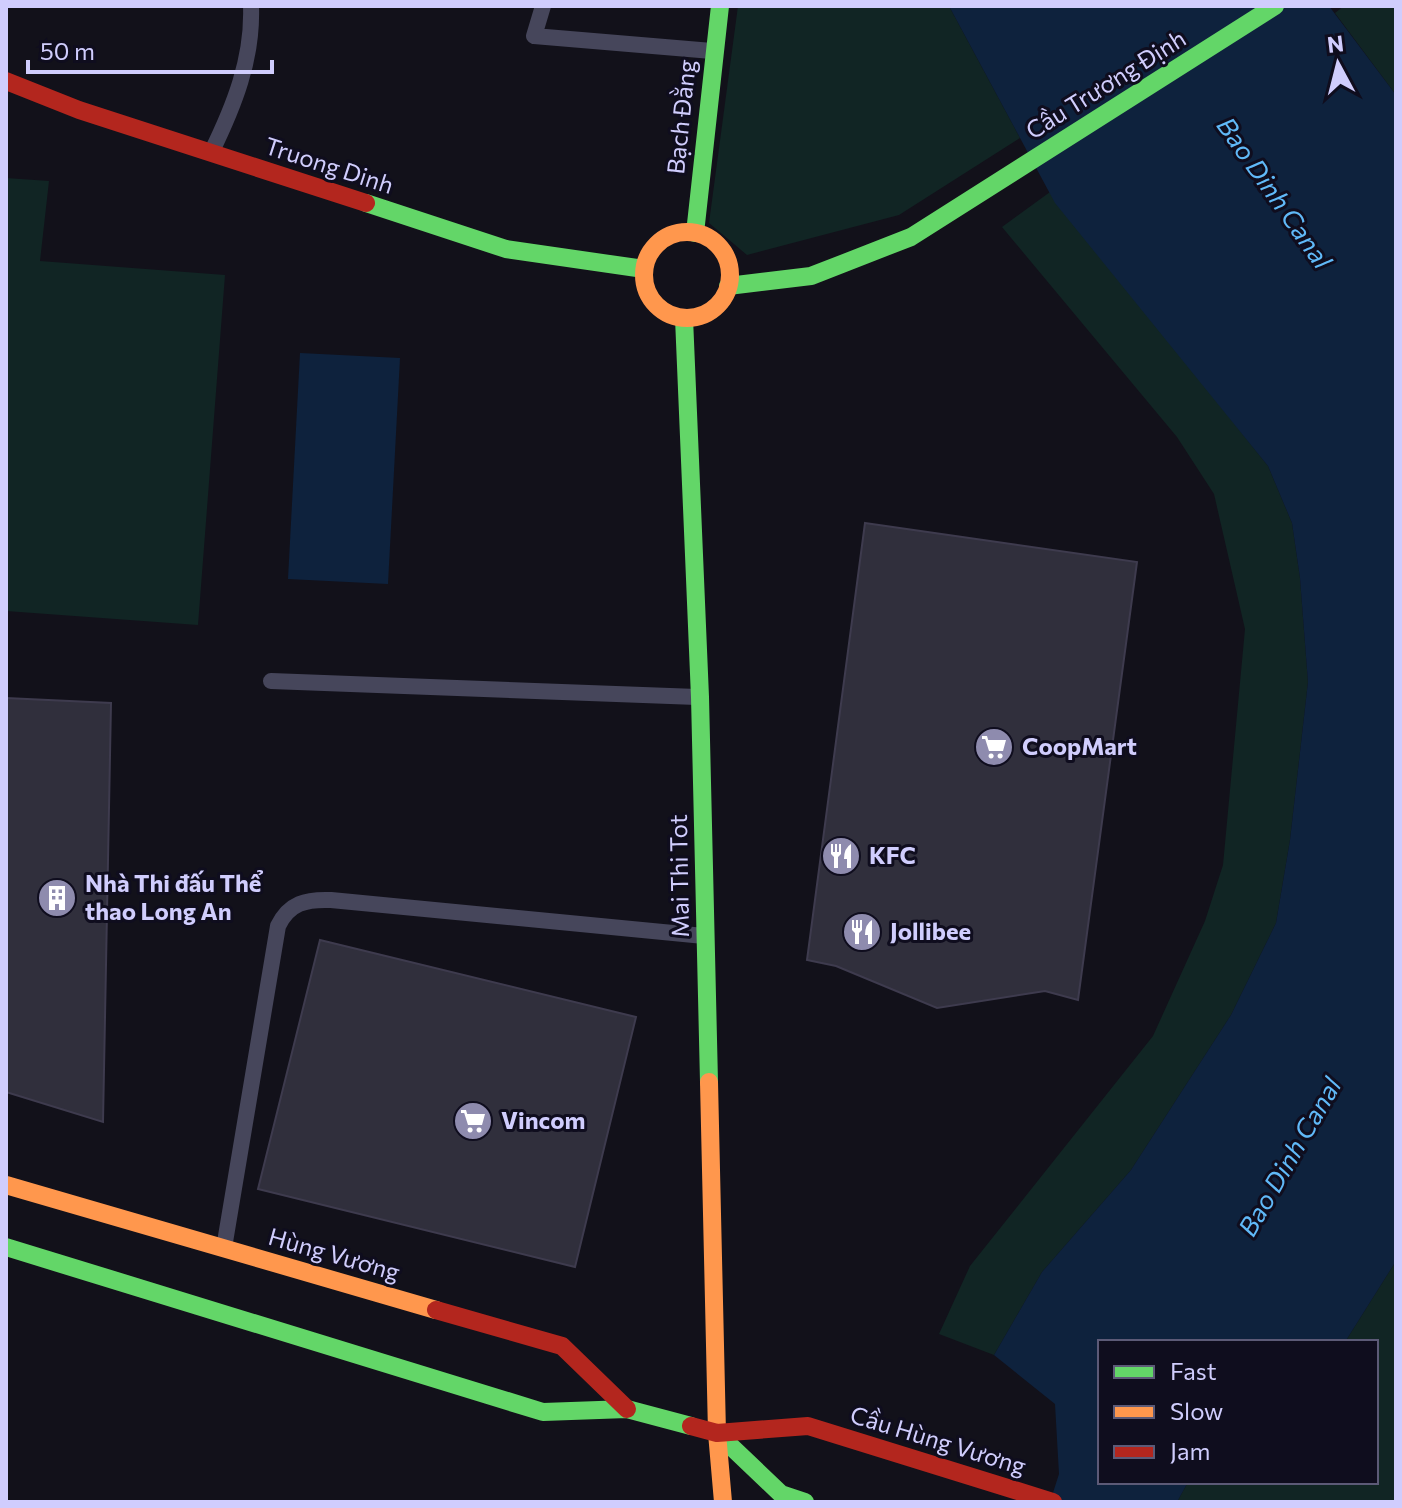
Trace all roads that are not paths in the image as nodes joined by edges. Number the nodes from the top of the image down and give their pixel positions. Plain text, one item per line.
1 (251, 6) edge
2 (543, 6) edge
3 (720, 6) edge
4 (1275, 6) edge
5 (713, 51) junction
6 (6, 81) edge
7 (211, 153) junction
8 (695, 233) junction
9 (644, 269) junction
10 (728, 286) junction
11 (684, 318) junction
12 (271, 681) dead end
13 (700, 697) junction
14 (705, 936) junction
15 (6, 1185) edge
16 (6, 1247) edge
17 (224, 1249) junction
18 (627, 1409) junction
19 (808, 1426) joint
20 (717, 1433) junction
21 (723, 1502) edge
22 (805, 1502) edge
23 (1053, 1502) edge

1 - 7 lane
2 - 5 lane
3 - 5 street, Bạch Đằng
4 - 10 street, Cầu Trương Định
5 - 8 street, Bạch Đằng
6 - 7 street, Truong Dinh
7 - 9 street, Truong Dinh
8 - 9 street
8 - 10 street
9 - 11 street
10 - 11 street
11 - 13 street, Mai Thi Tot
12 - 13 lane
13 - 14 street, Mai Thi Tot
14 - 17 lane
14 - 20 street, Mai Thi Tot
15 - 17 street, Hùng Vương
16 - 18 street, Hùng Vương
17 - 18 street, Hùng Vương
18 - 20 street, Hùng Vương
19 - 20 street, Hùng Vương
19 - 23 street, Cầu Hùng Vương
20 - 21 street, Mai Thi Tot
20 - 22 street, Hùng Vương

